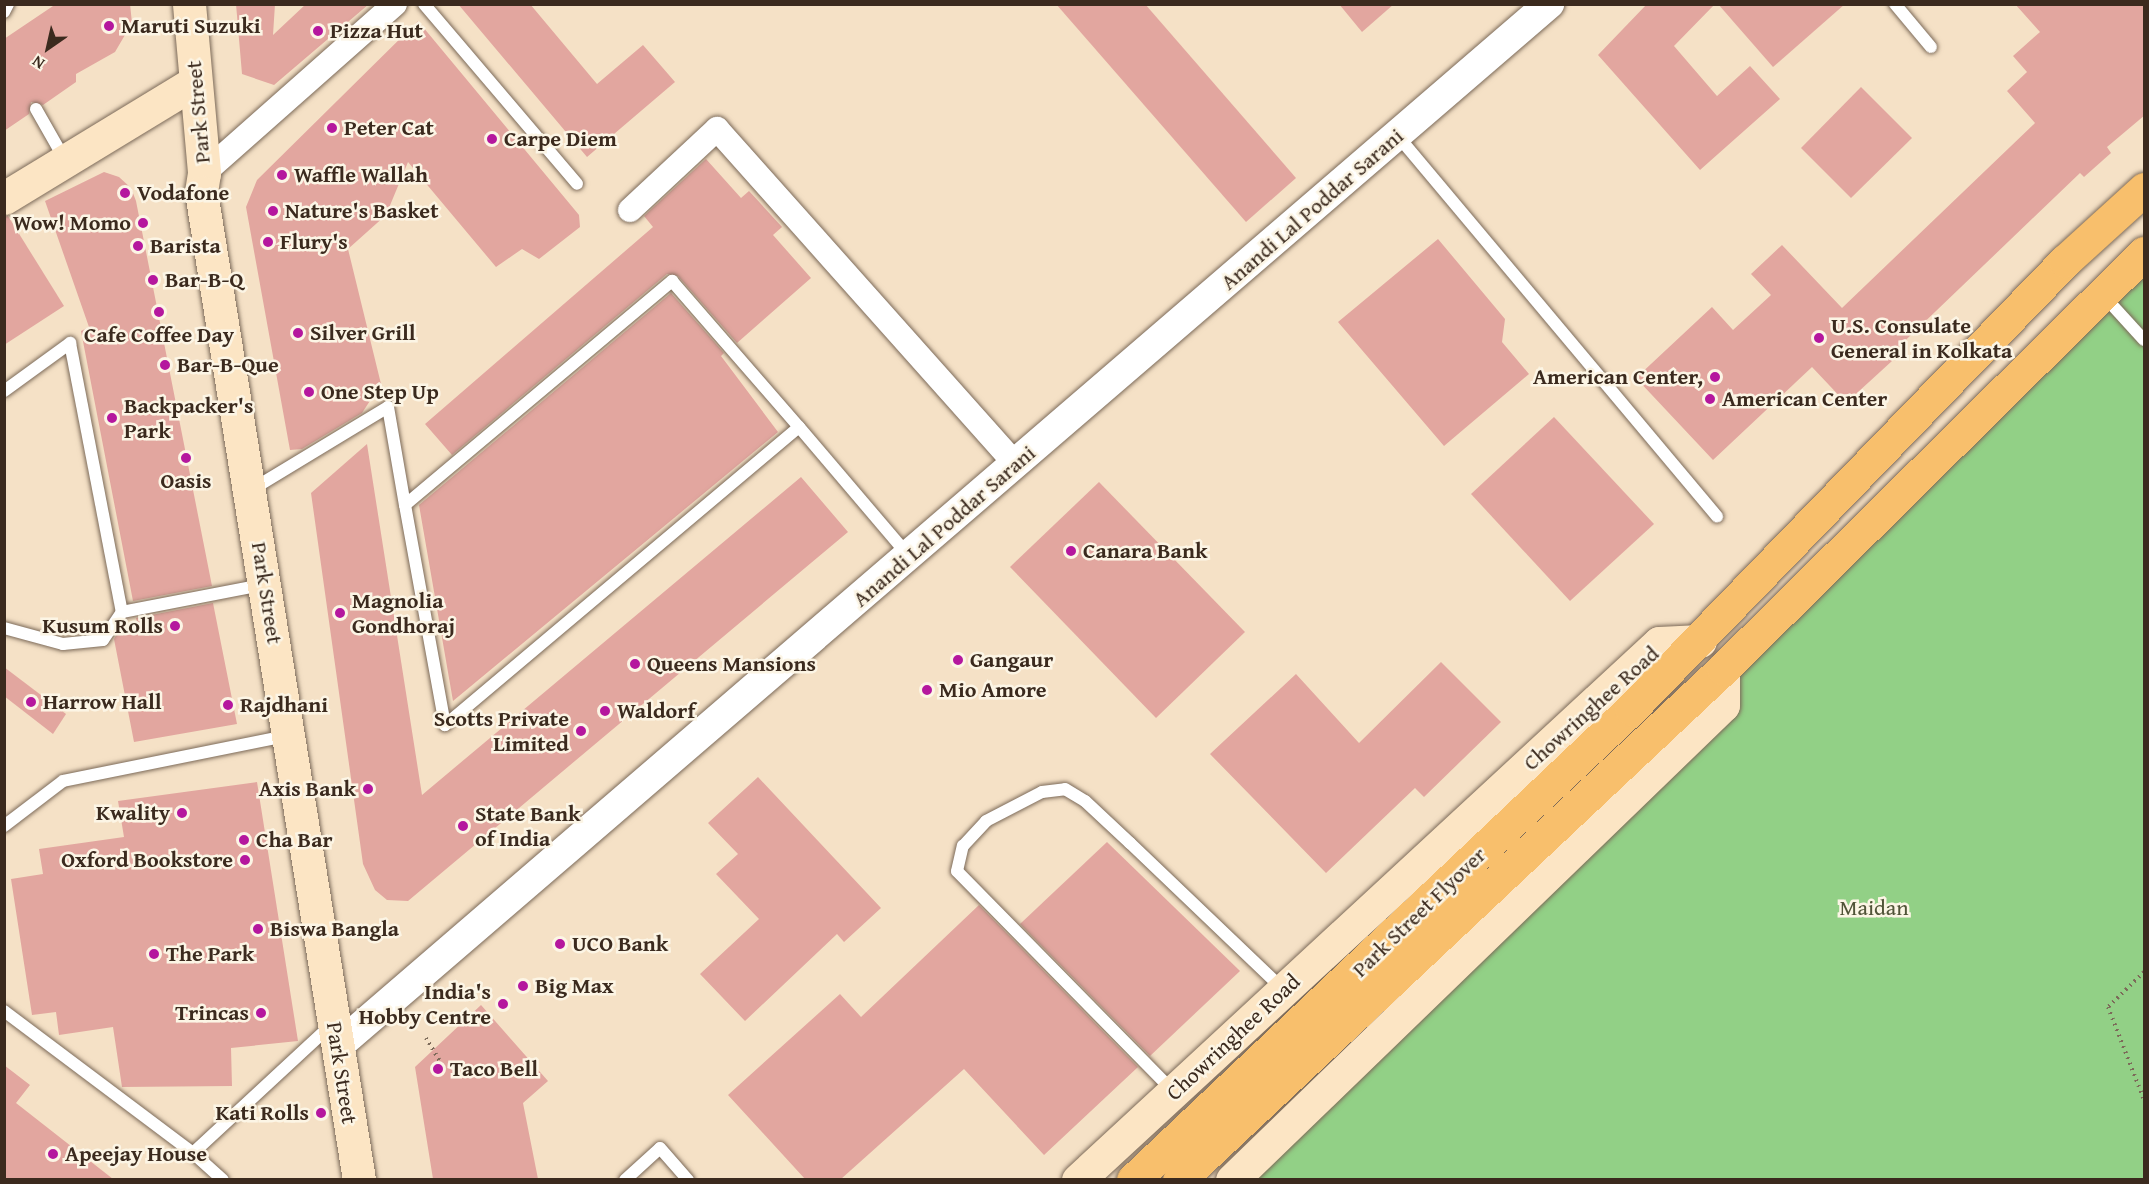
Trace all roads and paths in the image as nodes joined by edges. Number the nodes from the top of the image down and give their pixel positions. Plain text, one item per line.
1 (8, 4) edge
2 (189, 4) edge
3 (394, 4) edge
4 (424, 4) edge
5 (1549, 4) edge
6 (1895, 4) edge
7 (4, 12) edge
8 (1931, 47) dead end
9 (195, 82) junction
10 (36, 110) dead end
11 (1397, 135) junction
12 (65, 161) junction
13 (204, 173) junction
14 (577, 184) dead end
15 (2145, 189) edge
16 (4, 198) edge
17 (630, 210) dead end
18 (2145, 253) edge
19 (2102, 293) junction
20 (2145, 340) edge
21 (4, 391) edge
22 (799, 428) junction
23 (1015, 464) junction
24 (249, 491) junction
25 (405, 505) junction
26 (1717, 517) dead end
27 (909, 556) junction
28 (266, 585) junction
29 (122, 612) junction
30 (4, 628) edge
31 (1700, 641) junction
32 (1723, 669) junction
33 (290, 735) junction
34 (4, 826) edge
35 (2145, 972) edge
36 (1274, 980) junction
37 (4, 1011) edge
38 (336, 1034) junction
39 (426, 1038) dead end
40 (440, 1061) dead end
41 (1164, 1082) junction
42 (2145, 1100) edge
43 (193, 1153) junction
44 (223, 1179) edge
45 (359, 1179) edge
46 (625, 1179) edge
47 (688, 1179) edge
48 (1078, 1179) edge
49 (1133, 1179) edge
50 (1179, 1179) edge
51 (1232, 1179) edge

1 - 7 lane
2 - 9 main road, Park Street
3 - 13 street
4 - 14 lane
5 - 11 street, Anandi Lal Poddar Sarani
6 - 8 lane
9 - 12 main road
9 - 13 main road, Park Street
10 - 12 lane
11 - 23 street, Anandi Lal Poddar Sarani
11 - 26 lane
12 - 16 main road
13 - 24 main road, Park Street
15 - 31 main road
17 - 23 street
18 - 19 main road
19 - 20 lane
19 - 32 main road
21 - 29 lane
22 - 25 lane
22 - 25 lane
22 - 27 lane
23 - 27 street, Anandi Lal Poddar Sarani
24 - 25 lane
24 - 28 main road, Park Street
27 - 38 street, Anandi Lal Poddar Sarani
28 - 29 lane
28 - 33 main road, Park Street
29 - 30 lane
31 - 36 main road, Chowringhee Road
31 - 49 main road, Park Street Flyover
32 - 50 main road, Park Street Flyover
32 - 51 main road
33 - 34 lane
33 - 38 main road, Park Street
35 - 42 path
36 - 41 main road, Chowringhee Road
36 - 41 lane
37 - 43 lane
38 - 43 lane
38 - 45 main road, Park Street
39 - 40 path
41 - 48 main road, Chowringhee Road
43 - 44 lane
46 - 47 lane

